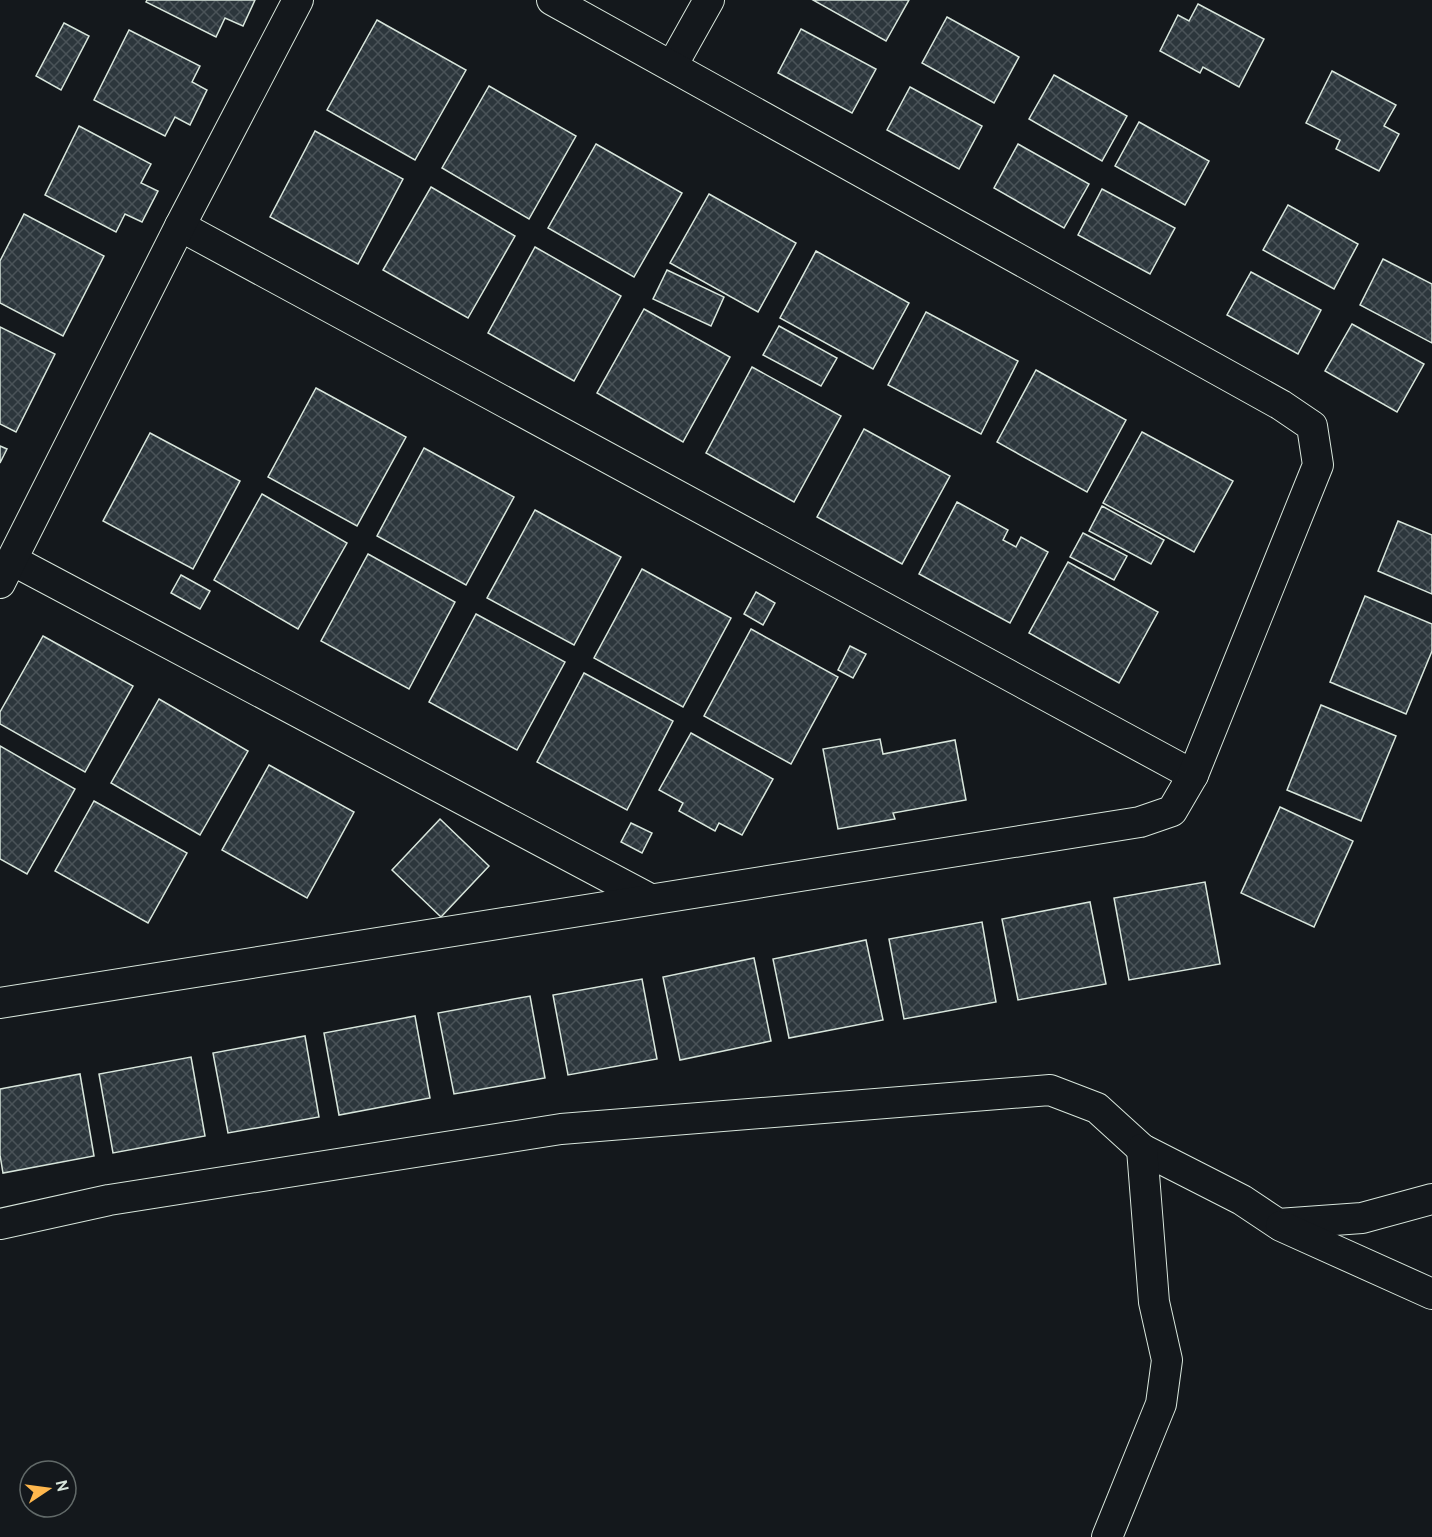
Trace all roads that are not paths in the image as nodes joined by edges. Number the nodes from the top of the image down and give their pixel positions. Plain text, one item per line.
1 (298, 0) edge
2 (552, 0) edge
3 (709, 0) edge
4 (672, 66) junction
5 (180, 226) junction
6 (6, 571) edge
7 (1193, 775) junction
8 (650, 899) junction
9 (0, 1003) edge
10 (1142, 1149) junction
11 (1432, 1199) edge
12 (0, 1224) edge
13 (1278, 1224) junction
14 (1432, 1294) edge
15 (1107, 1537) edge

1 - 5 street
2 - 4 street
3 - 4 street
4 - 7 street
5 - 6 street
5 - 7 street
6 - 8 street
7 - 8 street
8 - 9 street
10 - 12 street
10 - 13 street
10 - 15 street
11 - 13 street
13 - 14 street

